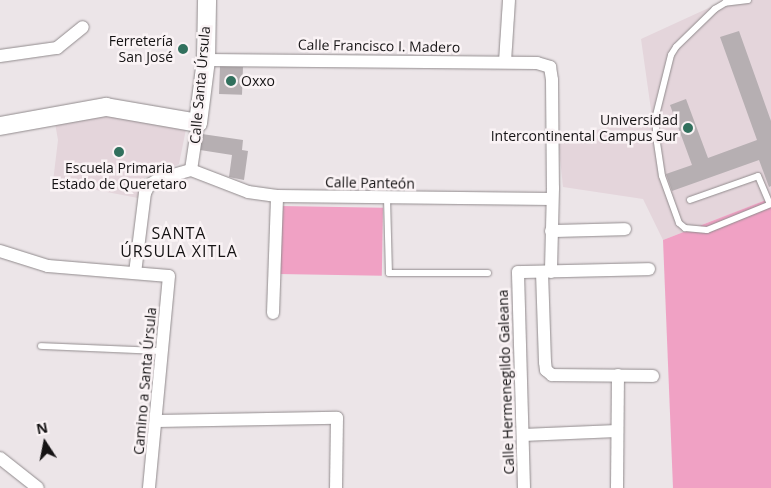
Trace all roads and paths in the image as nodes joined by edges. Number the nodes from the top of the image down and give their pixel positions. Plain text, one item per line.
1 (207, 0) edge
2 (509, 0) edge
3 (748, 0) edge
4 (83, 27) dead end
5 (0, 56) edge
6 (206, 60) junction
7 (505, 62) junction
8 (198, 123) junction
9 (0, 126) edge
10 (191, 170) junction
11 (277, 196) junction
12 (388, 198) junction
13 (552, 199) junction
14 (690, 200) dead end
15 (771, 204) edge
16 (624, 229) dead end
17 (551, 231) junction
18 (0, 251) edge
19 (649, 269) dead end
20 (547, 272) junction
21 (135, 273) junction
22 (488, 273) dead end
23 (273, 313) dead end
24 (41, 346) dead end
25 (163, 351) junction
26 (618, 374) junction
27 (653, 376) dead end
28 (156, 421) junction
29 (617, 430) junction
30 (523, 435) junction
31 (0, 458) edge
32 (38, 488) edge
33 (149, 488) edge
34 (336, 488) edge
35 (524, 488) edge
36 (617, 488) edge

1 - 6 street, Calle Santa Úrsula
2 - 7 street
3 - 15 lane
4 - 5 street
6 - 7 street, Calle Francisco I. Madero
6 - 8 street, Calle Santa Úrsula
7 - 13 street, Calle Francisco I. Madero
8 - 9 street
8 - 10 street, Calle Santa Úrsula
10 - 11 street, Calle Panteón
10 - 21 street
11 - 12 street, Calle Panteón
11 - 23 street
12 - 13 street, Calle Panteón
12 - 22 lane
13 - 17 street
14 - 15 lane
16 - 17 street
17 - 20 street
18 - 21 street
19 - 20 street
20 - 26 street
20 - 30 street, Calle Hermenegildo Galeana
21 - 25 street, Camino a Santa Úrsula
24 - 25 lane
25 - 28 street, Camino a Santa Úrsula
26 - 27 street
26 - 29 street
28 - 33 street, Camino a Santa Úrsula
28 - 34 street
29 - 30 street
29 - 36 street
30 - 35 street, Calle Hermenegildo Galeana
31 - 32 street

